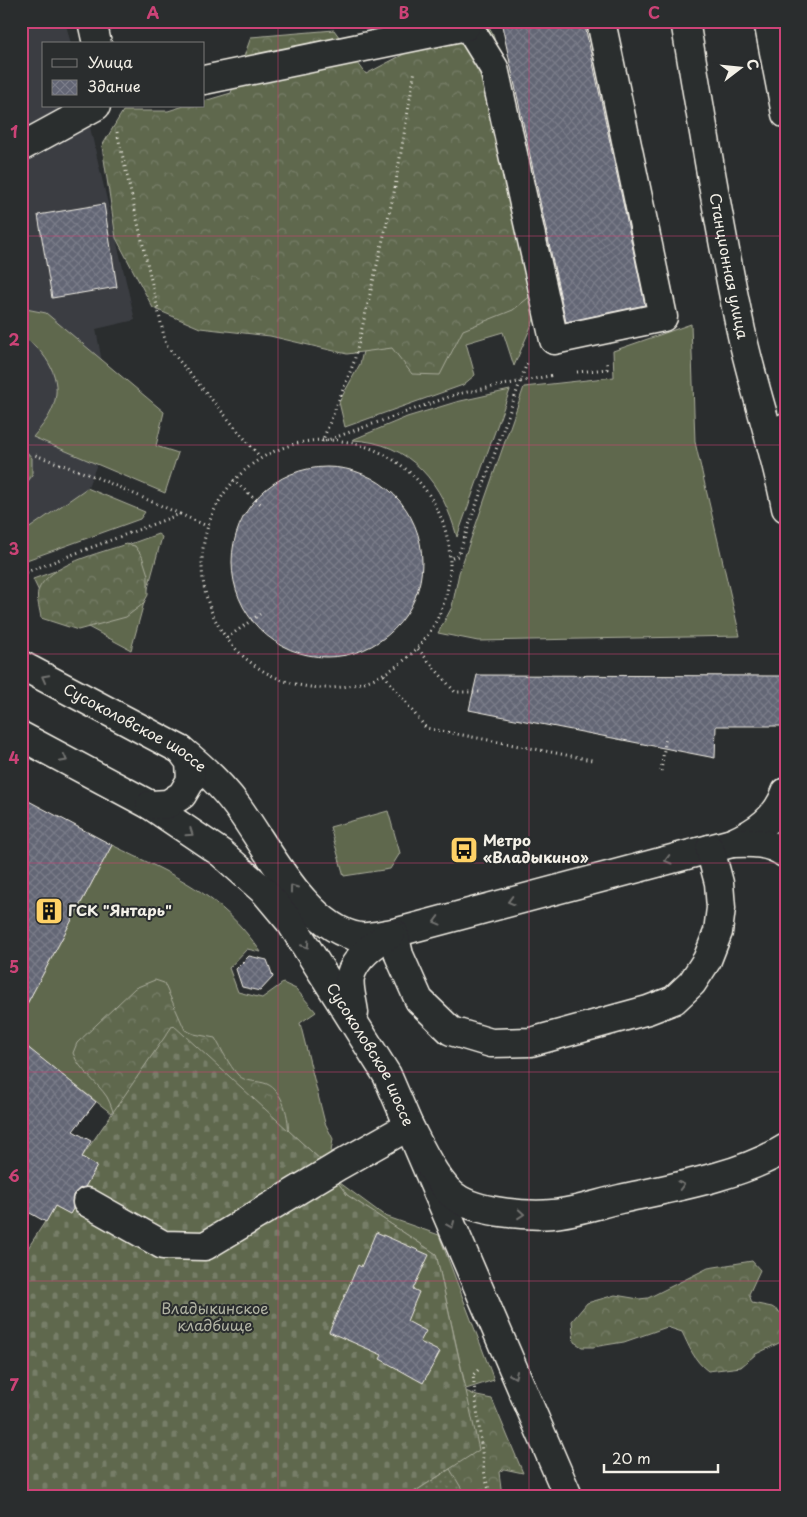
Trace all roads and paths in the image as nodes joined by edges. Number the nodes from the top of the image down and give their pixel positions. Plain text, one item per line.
1 (92, 21) edge
2 (602, 21) edge
3 (685, 21) edge
4 (768, 21) edge
5 (466, 23) edge
6 (421, 35) junction
7 (97, 42) edge
8 (205, 80) edge
9 (92, 108) edge
10 (786, 114) edge
11 (115, 125) dead end
12 (21, 147) edge
13 (546, 304) junction
14 (604, 329) junction
15 (570, 373) dead end
16 (560, 374) dead end
17 (522, 380) junction
18 (779, 437) edge
19 (322, 442) junction
20 (35, 455) dead end
21 (260, 457) junction
22 (233, 480) junction
23 (784, 495) edge
24 (263, 506) dead end
25 (180, 514) junction
26 (208, 526) junction
27 (452, 558) junction
28 (21, 574) edge
29 (260, 614) dead end
30 (227, 638) junction
31 (418, 649) junction
32 (21, 665) edge
33 (384, 674) junction
34 (480, 692) dead end
35 (21, 736) edge
36 (666, 736) dead end
37 (181, 750) junction
38 (592, 760) dead end
39 (661, 771) dead end
40 (786, 792) edge
41 (150, 805) junction
42 (721, 846) junction
43 (786, 854) edge
44 (394, 932) junction
45 (356, 1024) junction
46 (410, 1126) junction
47 (786, 1148) edge
48 (87, 1202) dead end
49 (503, 1347) junction
50 (491, 1496) edge
51 (568, 1496) edge

1 - 7 street
2 - 14 street
3 - 18 street, Станционная улица
4 - 10 street
5 - 6 street
5 - 13 street
6 - 8 street
6 - 19 path
9 - 12 street
11 - 21 path
13 - 14 street
13 - 17 path
14 - 15 path
16 - 17 path
17 - 19 path
17 - 27 path
18 - 23 street, Станционная улица
19 - 21 path
19 - 27 path
20 - 25 path
21 - 22 path
22 - 24 path
22 - 26 path
25 - 26 path
25 - 28 path
26 - 30 path
27 - 31 path
29 - 30 path
30 - 33 path
31 - 33 path
31 - 34 path
37 -> 32 street, Сусоколовское шоссе
33 - 38 path
35 -> 41 street, Сусоколовское шоссе
36 - 39 path
37 - 41 street
44 -> 37 street, Сусоколовское шоссе
40 - 42 street
41 -> 45 street, Сусоколовское шоссе
42 - 43 street
42 -> 44 street, Сусоколовское шоссе
42 - 44 street
44 - 45 street
45 - 46 street, Сусоколовское шоссе
46 -> 47 street
46 - 48 street
46 -> 49 street, Сусоколовское шоссе
49 - 50 path
49 -> 51 street, Сусоколовское шоссе

